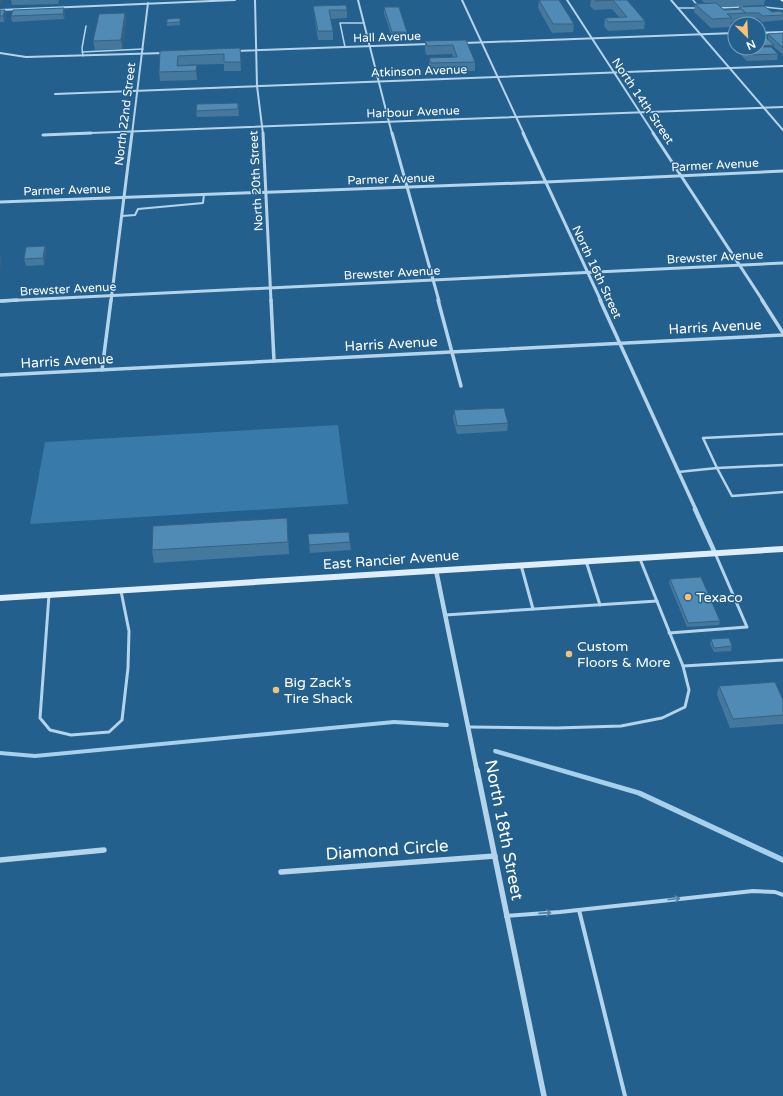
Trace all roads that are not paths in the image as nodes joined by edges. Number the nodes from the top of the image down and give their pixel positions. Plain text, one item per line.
1 (235, 0) edge
2 (255, 0) edge
3 (358, 0) edge
4 (462, 0) edge
5 (567, 0) edge
6 (671, 0) edge
7 (693, 0) edge
8 (148, 3) junction
9 (745, 7) edge
10 (759, 7) edge
11 (678, 8) junction
12 (717, 8) edge
13 (783, 9) edge
14 (0, 10) edge
15 (364, 23) junction
16 (86, 26) dead end
17 (783, 32) edge
18 (727, 33) edge
19 (767, 33) edge
20 (700, 34) junction
21 (591, 38) junction
22 (480, 42) junction
23 (456, 43) edge
24 (433, 44) edge
25 (370, 46) junction
26 (345, 47) junction
27 (143, 49) junction
28 (256, 50) junction
29 (233, 51) edge
30 (82, 52) junction
31 (0, 53) edge
32 (172, 53) edge
33 (142, 54) junction
34 (83, 56) junction
35 (783, 66) edge
36 (728, 68) junction
37 (613, 73) junction
38 (498, 77) junction
39 (378, 82) junction
40 (257, 86) junction
41 (138, 91) junction
42 (55, 94) dead end
43 (763, 107) junction
44 (783, 107) edge
45 (640, 112) junction
46 (517, 117) junction
47 (388, 121) junction
48 (263, 127) junction
49 (783, 130) edge
50 (133, 131) junction
51 (43, 135) dead end
52 (783, 171) edge
53 (682, 176) junction
54 (546, 182) junction
55 (407, 187) junction
56 (265, 192) junction
57 (204, 194) junction
58 (123, 197) junction
59 (0, 202) edge
60 (122, 216) junction
61 (783, 263) edge
62 (740, 265) junction
63 (587, 273) junction
64 (433, 280) junction
65 (271, 288) junction
66 (111, 296) junction
67 (0, 301) edge
68 (783, 334) edge
69 (620, 343) junction
70 (452, 351) junction
71 (274, 361) junction
72 (102, 370) junction
73 (0, 375) edge
74 (461, 386) dead end
75 (783, 434) edge
76 (783, 464) edge
77 (716, 468) junction
78 (678, 472) junction
79 (783, 492) edge
80 (783, 549) edge
81 (715, 553) junction
82 (640, 557) junction
83 (586, 560) junction
84 (520, 564) junction
85 (436, 570) junction
86 (121, 591) junction
87 (49, 595) junction
88 (0, 598) edge
89 (657, 601) junction
90 (600, 605) junction
91 (533, 609) junction
92 (445, 615) junction
93 (669, 633) junction
94 (783, 660) edge
95 (682, 666) junction
96 (469, 726) junction
97 (104, 850) dead end
98 (495, 856) junction
99 (0, 860) edge
100 (281, 872) dead end
101 (783, 895) edge
102 (579, 910) junction
103 (506, 916) junction
104 (544, 1096) edge
105 (625, 1096) edge

1 - 8 street
2 - 28 street, North 20th Street
3 - 15 street
4 - 22 street, North 16th Street
5 - 21 street, North 14th Street
6 - 11 street
7 - 11 lane
8 - 14 street
8 - 27 street, North 22nd Street
9 - 12 lane
10 - 13 lane
11 - 20 street
15 - 25 street
15 - 26 lane
16 - 30 lane
17 - 19 street
18 - 20 street
20 - 21 street
20 - 36 street
21 - 22 street
21 - 37 street, North 14th Street
22 - 23 street
22 - 38 street, North 16th Street
24 - 25 street, Hall Avenue
25 - 26 street, Hall Avenue
25 - 39 street
26 - 28 street, Hall Avenue
27 - 30 lane
27 - 33 street, North 22nd Street
28 - 29 street, Hall Avenue
28 - 40 street, North 20th Street
30 - 34 lane
31 - 34 street
32 - 33 street
33 - 34 street
33 - 41 street, North 22nd Street
35 - 36 street, Atkinson Avenue
36 - 37 street, Atkinson Avenue
36 - 43 street
37 - 38 street, Atkinson Avenue
37 - 45 street, North 14th Street
38 - 39 street, Atkinson Avenue
38 - 46 street, North 16th Street
39 - 40 street, Atkinson Avenue
39 - 47 street
40 - 41 street, Atkinson Avenue
40 - 48 street, North 20th Street
41 - 42 street, Atkinson Avenue
41 - 50 street, North 22nd Street
43 - 44 street, Harbour Avenue
43 - 45 street, Harbour Avenue
43 - 49 street
45 - 46 street, Harbour Avenue
45 - 53 street, North 14th Street
46 - 47 street, Harbour Avenue
46 - 54 street, North 16th Street
47 - 48 street, Harbour Avenue
47 - 55 street
48 - 50 street, Harbour Avenue
48 - 56 street, North 20th Street
50 - 51 street, Harbour Avenue
50 - 58 street, North 22nd Street
52 - 53 street, Parmer Avenue
53 - 54 street, Parmer Avenue
53 - 62 street, North 14th Street
54 - 55 street, Parmer Avenue
54 - 63 street, North 16th Street
55 - 56 street, Parmer Avenue
55 - 64 street
56 - 57 street, Parmer Avenue
56 - 65 street, North 20th Street
57 - 58 street, Parmer Avenue
57 - 60 lane
58 - 59 street, Parmer Avenue
58 - 60 street, North 22nd Street
60 - 66 street, North 22nd Street
61 - 62 street, Brewster Avenue
62 - 63 street, Brewster Avenue
62 - 68 street, North 14th Street
63 - 64 street, Brewster Avenue
63 - 69 street, North 16th Street
64 - 65 street, Brewster Avenue
64 - 70 street
65 - 66 street, Brewster Avenue
65 - 71 street, North 20th Street
66 - 67 street, Brewster Avenue
66 - 72 street, North 22nd Street
68 - 69 street, Harris Avenue
69 - 70 street, Harris Avenue
69 - 78 street, North 16th Street
70 - 71 street, Harris Avenue
70 - 74 street
71 - 72 street, Harris Avenue
72 - 73 street, Harris Avenue
75 - 77 lane
76 - 77 lane
77 - 78 lane
77 - 79 lane
78 - 81 street, North 16th Street
80 - 81 main road, East Rancier Avenue
81 - 82 main road, East Rancier Avenue
81 - 93 lane
82 - 83 main road, East Rancier Avenue
82 - 89 lane
83 - 84 main road, East Rancier Avenue
83 - 90 lane
84 - 85 main road, East Rancier Avenue
84 - 91 lane
85 - 86 main road, East Rancier Avenue
85 - 92 street, North 18th Street
86 - 87 main road, East Rancier Avenue
86 - 87 lane
87 - 88 main road, East Rancier Avenue
89 - 90 lane
89 - 93 lane
90 - 91 lane
91 - 92 lane
92 - 96 street, North 18th Street
93 - 95 lane
94 - 95 lane
95 - 96 lane
96 - 98 street, North 18th Street
97 - 99 street
98 - 100 street, Diamond Circle
98 - 103 street, North 18th Street
102 -> 101 lane
103 -> 102 lane
102 - 105 lane
103 - 104 street, North 18th Street

